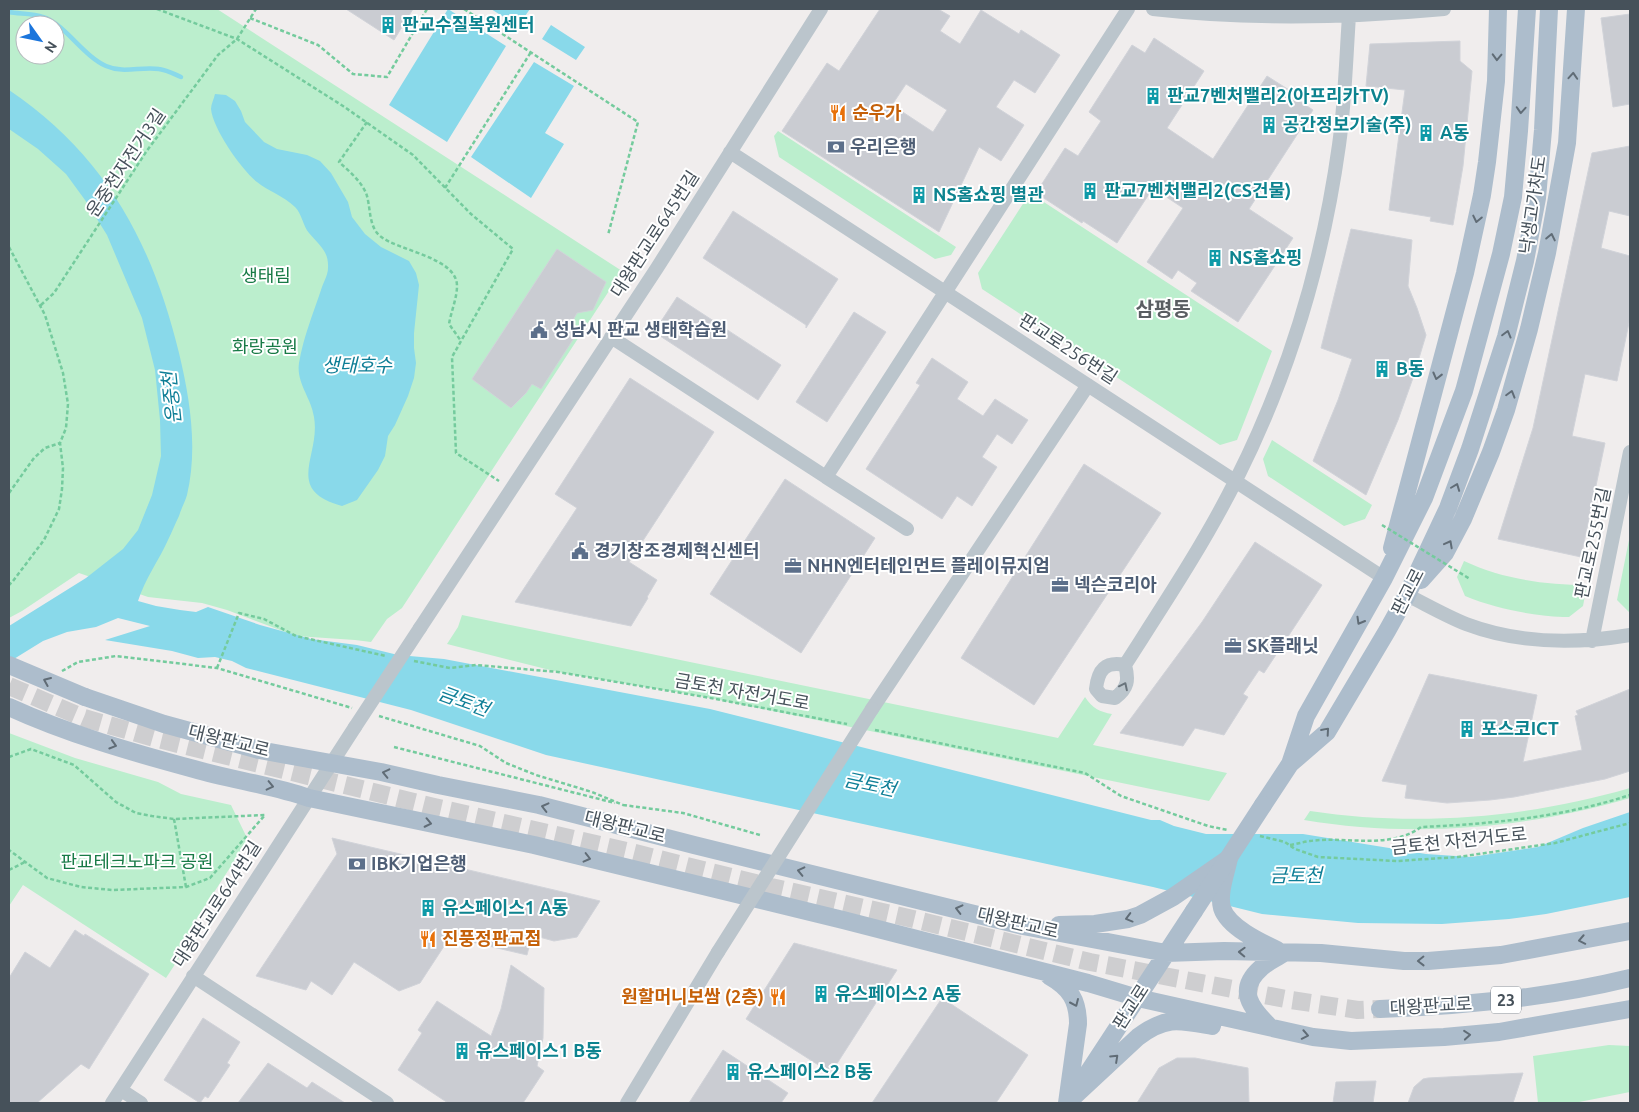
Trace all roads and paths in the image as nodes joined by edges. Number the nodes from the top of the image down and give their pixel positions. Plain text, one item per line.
1 (157, 9) edge
2 (256, 9) edge
3 (427, 9) edge
4 (464, 9) edge
5 (821, 9) edge
6 (1128, 9) edge
7 (1153, 9) edge
8 (1444, 9) edge
9 (1498, 9) edge
10 (1527, 9) edge
11 (1549, 9) edge
12 (1576, 9) edge
13 (1348, 16) junction
14 (250, 18) junction
15 (237, 38) junction
16 (531, 52) junction
17 (367, 122) junction
18 (730, 152) junction
19 (445, 188) junction
20 (608, 235) dead end
21 (9, 247) edge
22 (945, 292) junction
23 (41, 305) junction
24 (611, 337) junction
25 (461, 342) junction
26 (1088, 385) junction
27 (1464, 391) joint
28 (1488, 397) joint
29 (60, 443) junction
30 (1630, 452) edge
31 (826, 477) junction
32 (1236, 481) junction
33 (511, 489) junction
34 (9, 493) edge
35 (1382, 525) dead end
36 (907, 529) dead end
37 (1384, 578) junction
38 (1470, 579) dead end
39 (9, 585) edge
40 (1407, 595) junction
41 (1630, 635) edge
42 (1592, 641) junction
43 (386, 656) dead end
44 (414, 661) dead end
45 (9, 665) edge
46 (1125, 665) dead end
47 (216, 668) dead end
48 (9, 708) edge
49 (854, 726) dead end
50 (355, 727) joint
51 (871, 729) dead end
52 (394, 748) dead end
53 (9, 757) edge
54 (332, 762) junction
55 (1290, 764) junction
56 (1630, 794) edge
57 (309, 798) junction
58 (174, 820) junction
59 (1630, 823) edge
60 (1234, 831) dead end
61 (1252, 834) dead end
62 (760, 835) dead end
63 (1290, 845) junction
64 (9, 850) edge
65 (1229, 858) junction
66 (24, 862) junction
67 (9, 870) edge
68 (186, 887) junction
69 (1023, 926) junction
70 (1630, 931) edge
71 (1166, 953) junction
72 (1284, 953) junction
73 (1040, 971) junction
74 (193, 976) junction
75 (1630, 978) edge
76 (1138, 998) junction
77 (1380, 1009) tunnel mouth
78 (1630, 1009) edge
79 (1270, 1026) junction
80 (121, 1090) junction
81 (112, 1103) edge
82 (141, 1103) edge
83 (387, 1103) edge
84 (627, 1103) edge
85 (1067, 1103) edge

1 - 15 path
2 - 14 path, 운중천자전거3길
3 - 14 path
4 - 16 path
5 - 18 street, 대왕판교로645번길
6 - 22 street
7 - 13 street
8 - 13 street
9 -> 37 main road
10 -> 27 main road, 낙생고가차도
28 -> 11 main road, 낙생고가차도
40 -> 12 main road
13 - 32 street
14 - 15 path, 운중천자전거3길
15 - 17 path
15 - 23 path, 운중천자전거3길
16 - 19 path
16 - 20 path
17 - 19 path
17 - 25 path
18 - 22 street, 판교로256번길
18 - 24 street, 대왕판교로645번길
19 - 25 path
21 - 23 path
22 - 26 street, 판교로256번길
22 - 31 street
23 - 29 path
24 - 31 street
24 - 33 street, 대왕판교로645번길
25 - 33 path
26 - 32 street, 판교로256번길
26 - 84 street, bridge
27 - 37 main road, 판교로
40 -> 28 main road, 판교로
29 - 34 path
29 - 39 path
30 - 42 street, 판교로255번길
31 - 36 street
32 - 37 street, 판교로256번길
32 - 46 street
33 - 50 street, 대왕판교로645번길, bridge
35 - 38 path, bridge
37 -> 55 main road, 판교로
40 - 42 street
55 -> 40 main road, 판교로
41 - 42 street
43 - 47 path
44 - 49 path, 금토천 자전거도로
54 -> 45 main road, 대왕판교로, bridge
48 -> 57 main road, 대왕판교로
50 - 54 street, 대왕판교로644번길
51 - 60 path
52 - 62 path
53 - 58 path
54 - 57 street, 대왕판교로644번길
69 -> 54 main road, 대왕판교로
55 - 65 main road, 판교로, bridge
56 - 63 path, 금토천 자전거도로
57 -> 73 main road, 대왕판교로
57 - 74 street, 대왕판교로644번길
58 - 68 path
58 - 68 path
59 - 63 path, 금토천 자전거도로
61 - 63 path, 금토천 자전거도로
64 - 66 path
65 -> 69 main road
65 - 71 main road, 판교로, bridge
65 - 72 main road
66 - 67 path
66 - 68 path
69 - 71 main road, 대왕판교로
70 -> 72 main road, 대왕판교로
72 -> 71 main road, 대왕판교로
71 - 76 main road, 판교로
72 - 79 main road
73 - 76 main road, 대왕판교로
73 -> 85 main road
74 - 80 street, 대왕판교로644번길
74 - 83 street
75 - 77 main road, 대왕판교로 / 23
76 - 79 main road, 대왕판교로
76 - 85 main road, 판교로
79 -> 78 main road, 대왕판교로
85 -> 79 main road
80 - 81 street, 대왕판교로644번길
80 - 82 street

